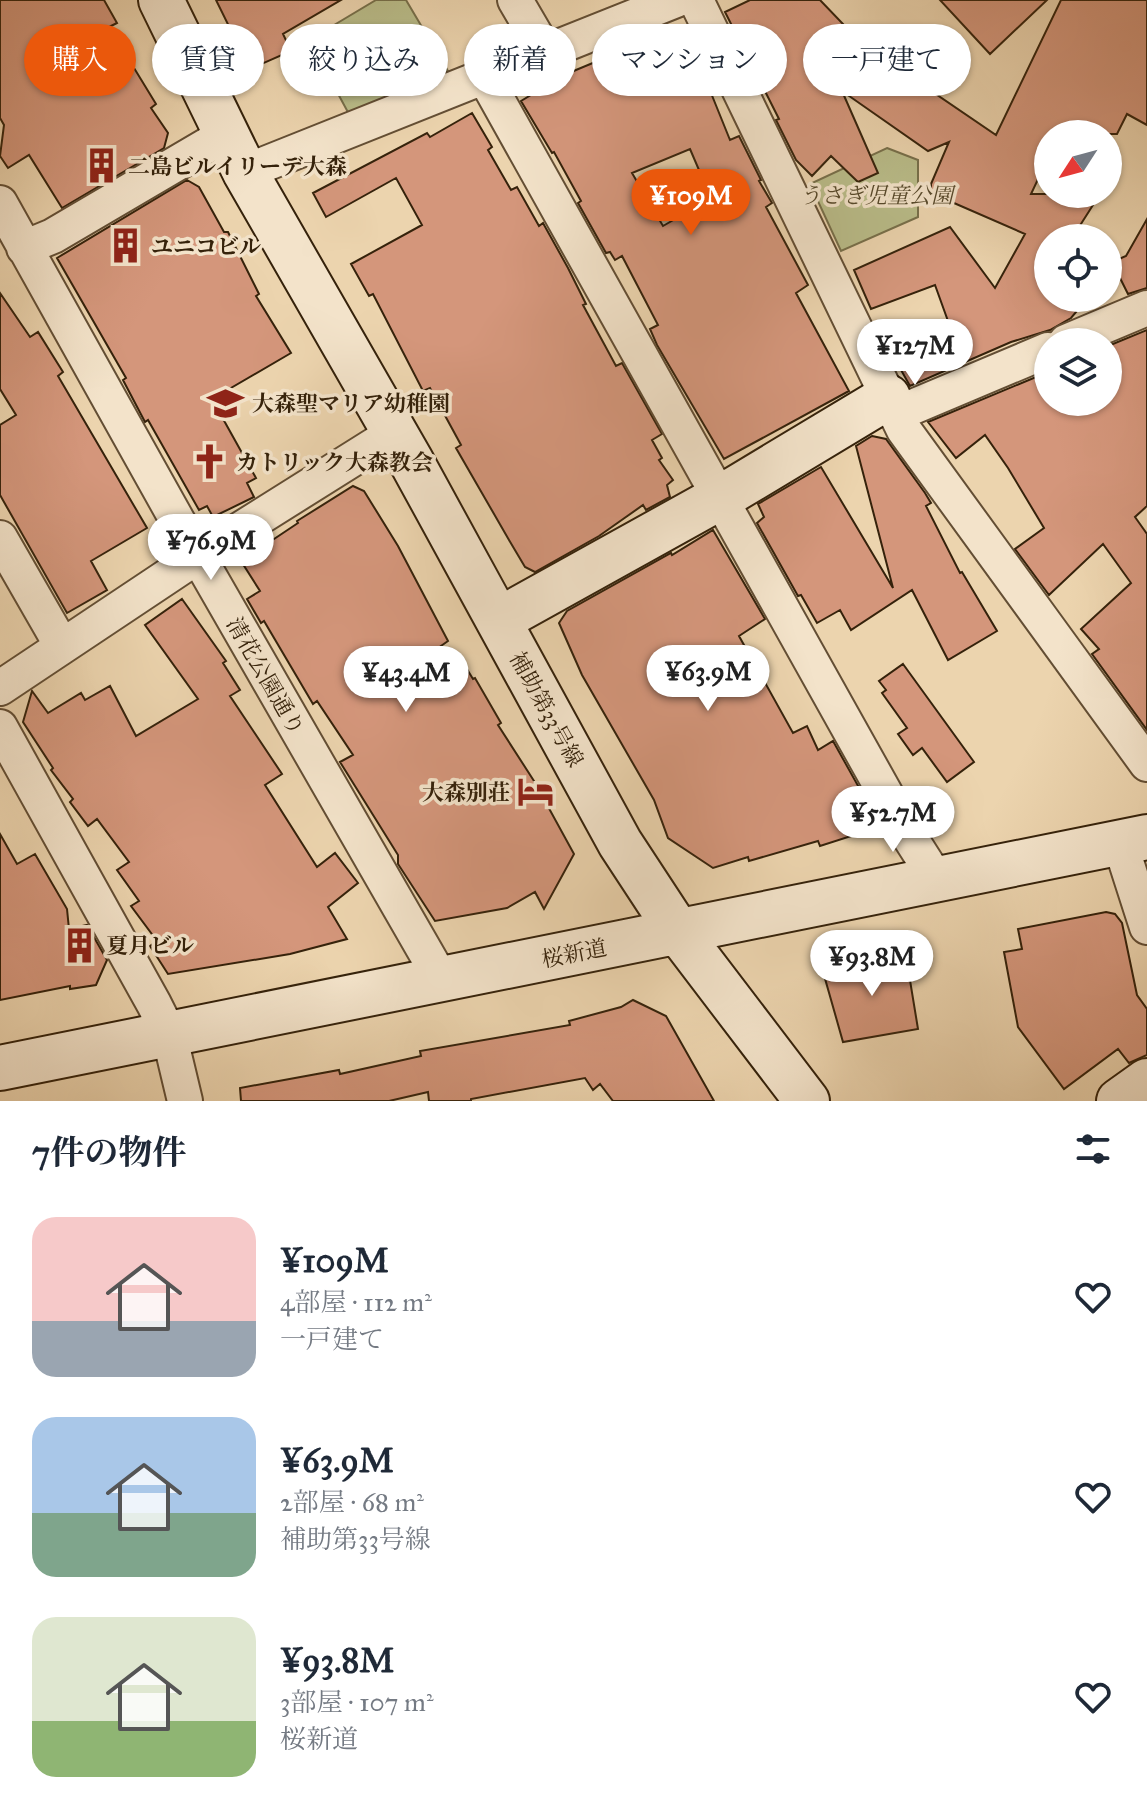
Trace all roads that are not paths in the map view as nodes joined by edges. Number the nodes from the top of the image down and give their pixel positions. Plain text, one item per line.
1 (161, 0) edge
2 (515, 0) edge
3 (676, 0) edge
4 (696, 0) edge
5 (529, 24) edge
6 (576, 41) edge
7 (464, 82) edge
8 (495, 96) edge
9 (235, 154) junction
10 (2, 214) edge
11 (24, 248) junction
12 (1147, 308) edge
13 (1099, 328) edge
14 (1034, 355) edge
15 (892, 406) junction
16 (394, 433) junction
17 (718, 498) junction
18 (0, 538) edge
19 (198, 556) junction
20 (499, 620) junction
21 (62, 646) junction
22 (0, 688) edge
23 (0, 727) edge
24 (1147, 764) edge
25 (1134, 840) edge
26 (937, 880) junction
27 (1147, 927) edge
28 (679, 933) junction
29 (441, 979) junction
30 (169, 1034) junction
31 (0, 1068) edge
32 (1147, 1081) edge
33 (185, 1101) edge
34 (807, 1101) edge
35 (1119, 1101) edge

1 - 9 street, 補助第33号線
2 - 5 street
3 - 6 street
4 - 15 street
7 - 9 street
8 - 17 street
9 - 11 street
9 - 16 street, 補助第33号線
10 - 11 street, 清花公園通り
11 - 19 street, 清花公園通り
12 - 13 street
14 - 15 street
15 - 17 street
15 - 24 street
16 - 19 street
16 - 20 street, 補助第33号線
17 - 20 street
17 - 26 street
18 - 21 street
19 - 21 street
19 - 29 street, 清花公園通り
20 - 28 street, 補助第33号線
21 - 22 street
23 - 30 street
25 - 26 street, 桜新道
25 - 27 street
26 - 28 street, 桜新道
28 - 29 street, 桜新道
28 - 34 street, 補助第33号線
29 - 30 street, 桜新道
30 - 31 street, 桜新道
30 - 33 street
32 - 35 street

